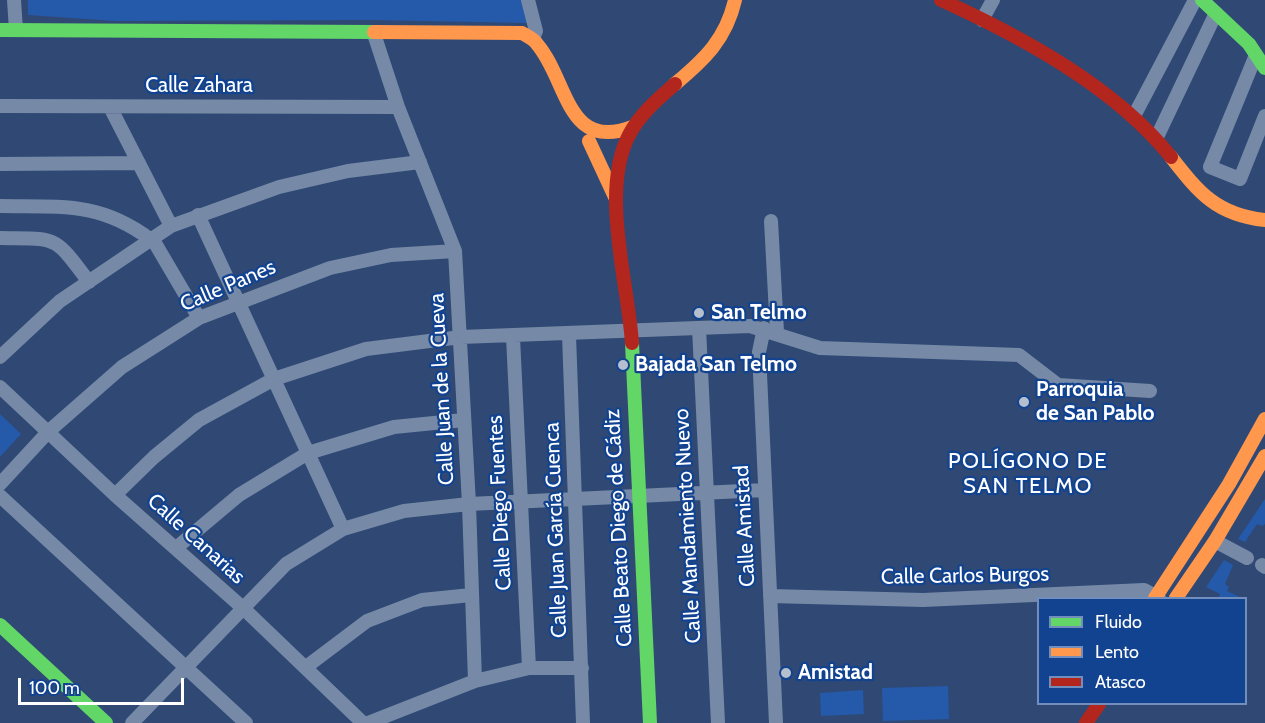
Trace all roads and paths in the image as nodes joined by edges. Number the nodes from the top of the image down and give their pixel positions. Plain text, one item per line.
1 (528, 0) edge
2 (735, 0) edge
3 (941, 0) edge
4 (993, 0) edge
5 (1195, 0) edge
6 (1202, 0) edge
7 (14, 6) edge
8 (0, 12) edge
9 (1216, 13) junction
10 (982, 20) junction
11 (0, 30) edge
12 (16, 30) junction
13 (374, 34) junction
14 (533, 38) junction
15 (1256, 55) junction
16 (1265, 68) edge
17 (0, 106) edge
18 (398, 106) junction
19 (110, 107) junction
20 (1134, 116) junction
21 (1265, 116) edge
22 (580, 122) junction
23 (632, 127) junction
24 (604, 135) junction
25 (1156, 139) junction
26 (589, 141) junction
27 (621, 154) junction
28 (420, 162) junction
29 (139, 163) junction
30 (0, 164) edge
31 (0, 206) edge
32 (618, 206) junction
33 (198, 215) junction
34 (1265, 220) edge
35 (771, 221) dead end
36 (171, 226) junction
37 (0, 238) edge
38 (151, 239) junction
39 (455, 251) junction
40 (89, 282) junction
41 (239, 301) junction
42 (199, 318) junction
43 (699, 328) junction
44 (770, 330) junction
45 (631, 331) junction
46 (569, 334) junction
47 (461, 337) junction
48 (513, 337) junction
49 (0, 357) edge
50 (274, 379) junction
51 (0, 387) edge
52 (1150, 391) dead end
53 (464, 420) junction
54 (1265, 420) edge
55 (49, 431) junction
56 (308, 453) junction
57 (1265, 456) edge
58 (0, 484) edge
59 (764, 490) junction
60 (707, 493) junction
61 (115, 495) junction
62 (0, 496) edge
63 (639, 496) junction
64 (576, 499) junction
65 (520, 502) junction
66 (469, 504) junction
67 (343, 529) junction
68 (1215, 541) junction
69 (176, 548) junction
70 (1247, 558) dead end
71 (471, 595) junction
72 (770, 596) junction
73 (1154, 597) edge
74 (1157, 597) edge
75 (1177, 597) edge
76 (243, 608) junction
77 (0, 625) edge
78 (0, 643) edge
79 (186, 667) junction
80 (306, 667) junction
81 (529, 668) junction
82 (582, 668) junction
83 (475, 681) junction
84 (1098, 705) edge
85 (86, 723) edge
86 (106, 723) edge
87 (132, 723) edge
88 (246, 723) edge
89 (363, 723) edge
90 (368, 723) edge
91 (583, 723) edge
92 (650, 723) edge
93 (718, 723) edge
94 (776, 723) edge
95 (1086, 723) edge

1 - 14 street
2 - 23 street
3 - 10 street
4 - 10 street
5 - 20 street
6 - 9 street
7 - 8 street
7 - 12 street
9 - 15 street
9 - 25 street
10 - 20 street
11 - 12 street
12 - 13 street
13 - 14 street
13 - 18 street, Calle Juan de la Cueva
14 - 22 street
15 - 16 street
15 - 21 street
17 - 19 street, Calle Zahara
18 - 19 street, Calle Zahara
18 - 28 street, Calle Juan de la Cueva
19 - 29 street
20 - 25 street
22 - 24 street
22 - 26 street
23 - 24 street
23 - 27 street
24 - 27 street
25 - 34 street
26 - 27 street
26 - 32 street
27 - 32 street
28 - 33 street
28 - 39 street, Calle Juan de la Cueva
29 - 30 street
29 - 36 street
31 - 38 street
32 - 45 street, Calle Beato Diego de Cádiz
33 - 36 street
33 - 41 street
35 - 44 street
36 - 38 street
37 - 40 street
38 - 40 street
38 - 42 street
39 - 41 street, Calle Panes
39 - 47 street, Calle Juan de la Cueva
40 - 49 street
41 - 42 street, Calle Panes
41 - 50 street
42 - 55 street, Calle Panes
43 - 44 street
43 - 45 street
43 - 60 street, Calle Mandamiento Nuevo
44 - 52 street
44 - 59 street, Calle Amistad
45 - 46 street
45 - 63 street, Calle Beato Diego de Cádiz
46 - 48 street
46 - 64 street, Calle Juan García Cuenca
47 - 48 street
47 - 50 street
47 - 53 street, Calle Juan de la Cueva
48 - 65 street, Calle Diego Fuentes
50 - 56 street
50 - 61 street
51 - 55 street, Calle Canarias
53 - 56 street
53 - 66 street, Calle Juan de la Cueva
54 - 74 street
55 - 58 street, Calle Panes
55 - 61 street, Calle Canarias
56 - 67 street
56 - 69 street
57 - 68 street
59 - 60 street
59 - 72 street, Calle Amistad
60 - 63 street
60 - 93 street, Calle Mandamiento Nuevo
61 - 69 street, Calle Canarias
62 - 79 street
63 - 64 street
63 - 92 street, Calle Beato Diego de Cádiz
64 - 65 street
64 - 82 street, Calle Juan García Cuenca
65 - 66 street
65 - 81 street, Calle Diego Fuentes
66 - 67 street
66 - 71 street, Calle Juan de la Cueva
67 - 76 street
68 - 70 street
68 - 75 street
69 - 76 street, Calle Canarias
71 - 80 street
71 - 83 street, Calle Juan de la Cueva
72 - 73 street, Calle Carlos Burgos
72 - 94 street, Calle Amistad
76 - 79 street
76 - 80 street, Calle Canarias
77 - 86 street
78 - 85 street
79 - 87 street
79 - 88 street
80 - 89 street, Calle Canarias
81 - 82 street
81 - 83 street
82 - 91 street, Calle Juan García Cuenca
83 - 90 street
84 - 95 street

